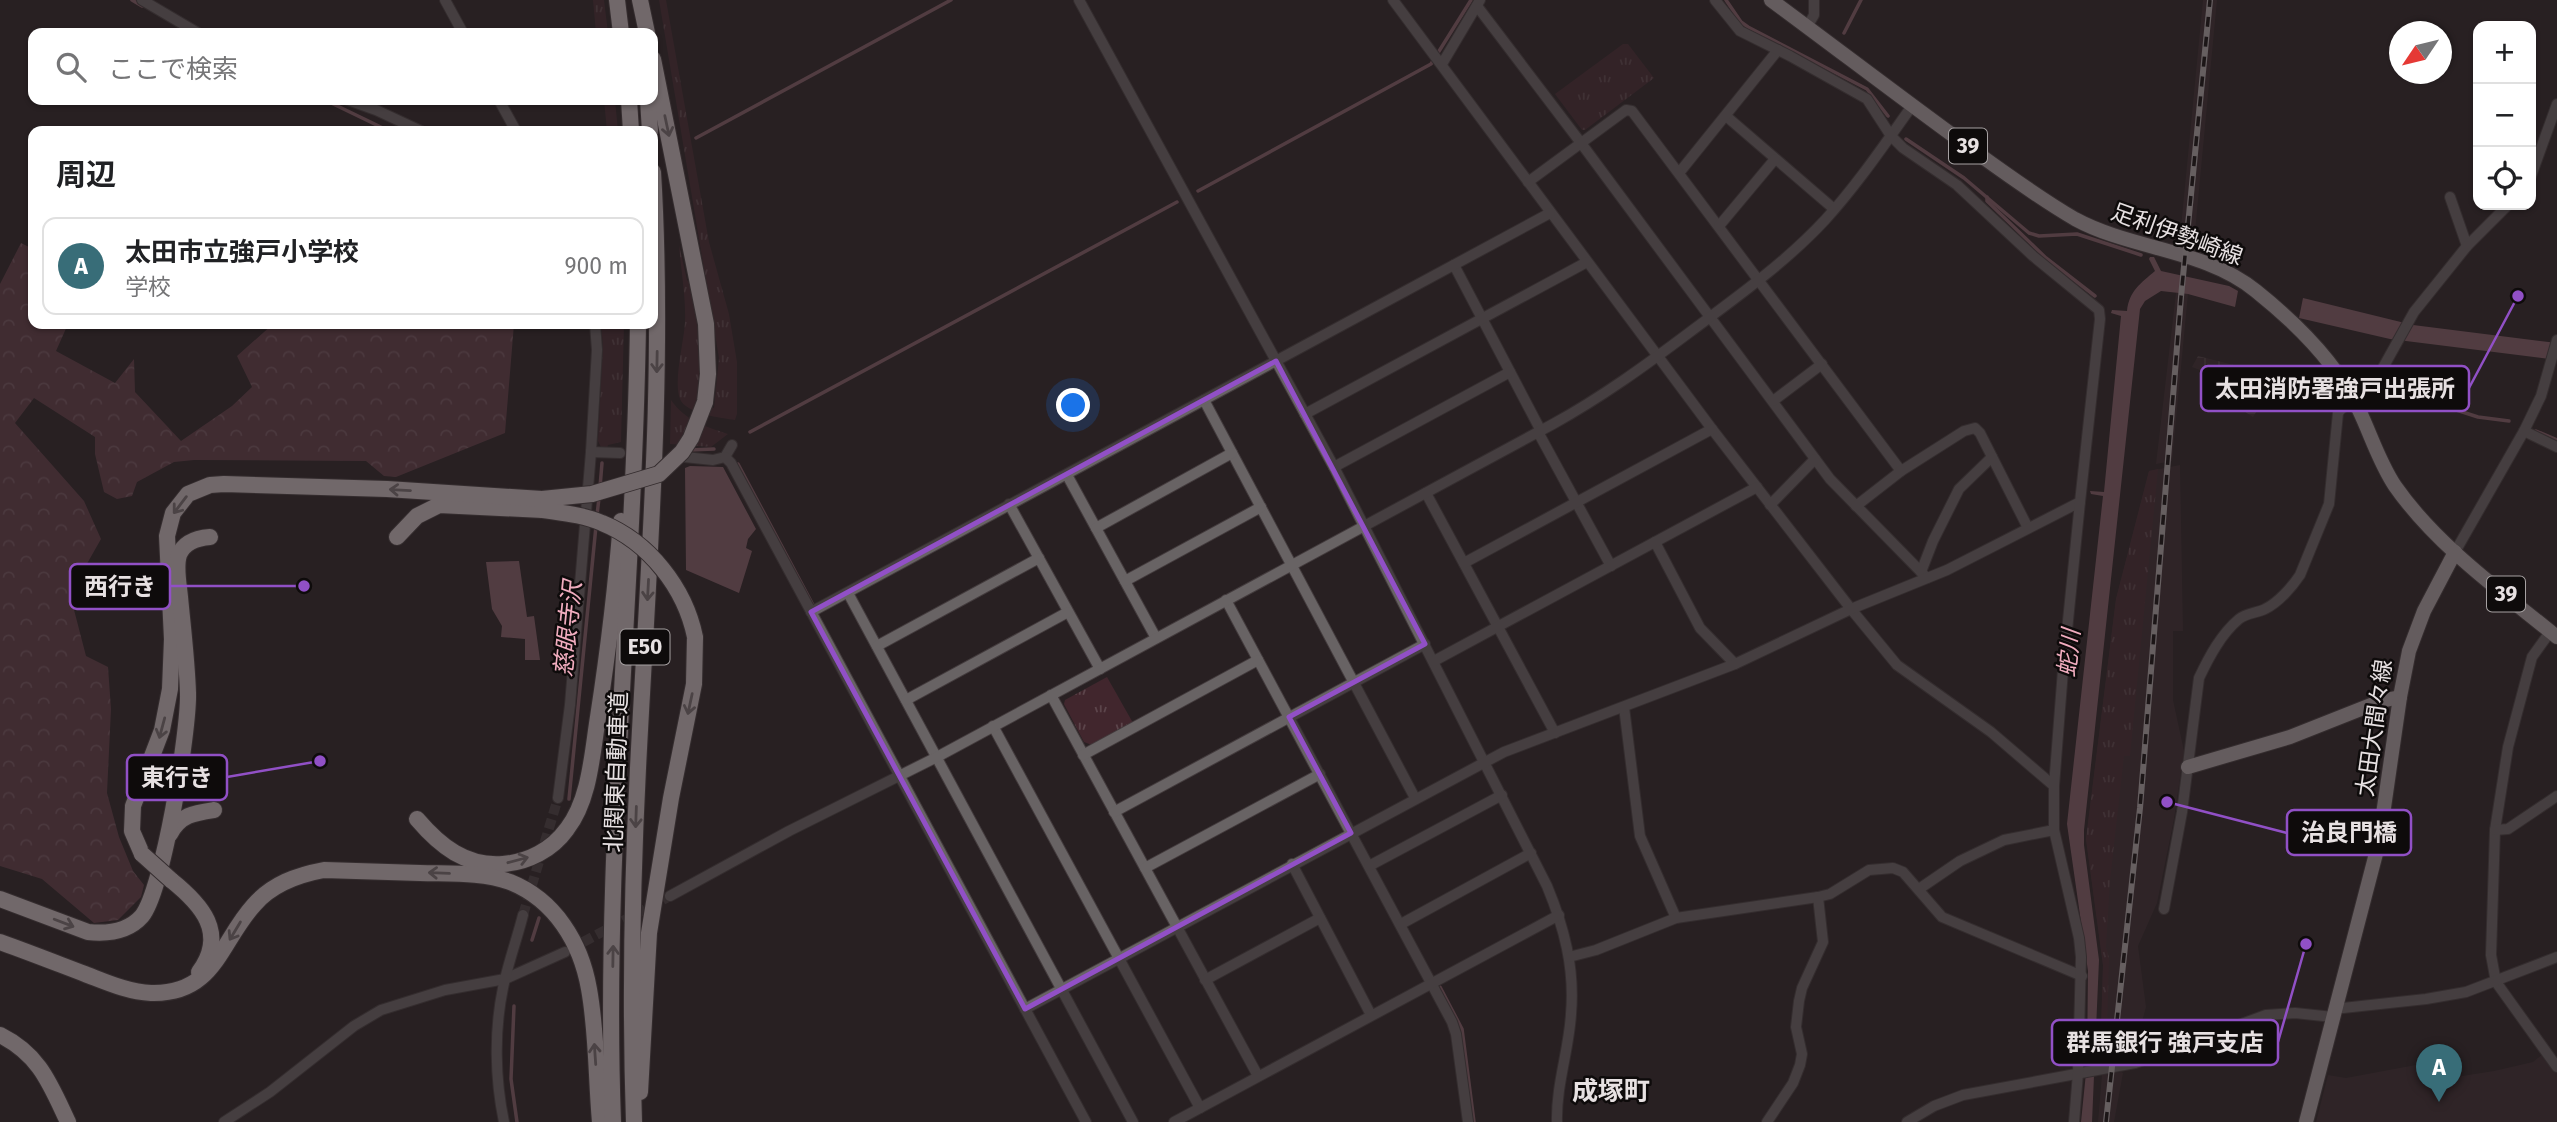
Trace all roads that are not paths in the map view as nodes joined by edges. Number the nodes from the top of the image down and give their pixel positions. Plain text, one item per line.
1 (142, 0) edge
2 (445, 0) edge
3 (617, 0) edge
4 (638, 0) edge
5 (1079, 0) edge
6 (1393, 0) edge
7 (1715, 0) edge
8 (1771, 0) edge
9 (1814, 0) edge
10 (1478, 3) edge
11 (1807, 27) junction
12 (190, 28) edge
13 (460, 28) edge
14 (620, 28) edge
15 (641, 28) edge
16 (646, 28) edge
17 (1778, 50) junction
18 (1442, 64) junction
19 (658, 85) edge
20 (2557, 104) edge
21 (362, 105) edge
22 (502, 105) edge
23 (629, 105) edge
24 (648, 105) edge
25 (1912, 106) junction
26 (1726, 116) junction
27 (410, 126) edge
28 (513, 126) edge
29 (631, 126) edge
30 (650, 126) edge
31 (1891, 136) junction
32 (1581, 143) junction
33 (1775, 159) junction
34 (2536, 162) edge
35 (1679, 173) junction
36 (1528, 182) junction
37 (2450, 197) dead end
38 (1834, 209) junction
39 (2503, 210) edge
40 (1550, 213) junction
41 (1719, 226) junction
42 (2467, 246) junction
43 (1587, 262) junction
44 (1454, 265) junction
45 (1759, 281) junction
46 (1710, 317) junction
47 (1482, 319) junction
48 (595, 329) edge
49 (638, 329) edge
50 (656, 329) edge
51 (2557, 340) edge
52 (1658, 356) junction
53 (1276, 361) junction
54 (1822, 364) junction
55 (1510, 372) junction
56 (1204, 400) junction
57 (1773, 401) junction
58 (2355, 402) junction
59 (1305, 414) junction
60 (1712, 429) junction
61 (1539, 431) junction
62 (2524, 431) junction
63 (732, 445) dead end
64 (2557, 447) edge
65 (591, 452) junction
66 (620, 453) dead end
67 (1232, 453) junction
68 (669, 455) dead end
69 (725, 457) junction
70 (1992, 457) junction
71 (1815, 459) junction
72 (1334, 467) junction
73 (634, 468) junction
74 (1901, 471) junction
75 (1067, 475) junction
76 (1757, 487) junction
77 (1426, 493) junction
78 (1577, 502) junction
79 (2080, 502) junction
80 (543, 504) junction
81 (1010, 504) junction
82 (1770, 505) junction
83 (1856, 506) junction
84 (1261, 507) junction
85 (1364, 526) junction
86 (1096, 527) junction
87 (2028, 528) junction
88 (209, 537) dead end
89 (397, 537) dead end
90 (1655, 542) junction
91 (2455, 552) junction
92 (1039, 558) junction
93 (1464, 563) junction
94 (1292, 565) junction
95 (1611, 566) junction
96 (1924, 575) junction
97 (1125, 581) junction
98 (848, 593) junction
99 (1226, 600) junction
100 (1851, 609) junction
101 (811, 612) junction
102 (1068, 612) junction
103 (1498, 627) junction
104 (2554, 635) edge
105 (1156, 638) junction
106 (1425, 644) junction
107 (877, 646) junction
108 (1258, 660) junction
109 (1434, 661) junction
110 (1735, 664) junction
111 (1100, 669) junction
112 (1354, 682) junction
113 (1051, 695) junction
114 (2400, 697) junction
115 (906, 700) junction
116 (1624, 707) junction
117 (1289, 718) junction
118 (993, 726) junction
119 (1555, 733) junction
120 (1083, 755) junction
121 (937, 757) junction
122 (1484, 761) junction
123 (2188, 767) junction
124 (1320, 774) junction
125 (900, 776) junction
126 (2054, 786) junction
127 (1502, 795) junction
128 (2557, 796) edge
129 (558, 798) tunnel mouth
130 (1415, 798) junction
131 (214, 810) dead end
132 (1114, 812) junction
133 (418, 819) dead end
134 (2054, 830) junction
135 (2495, 830) junction
136 (1351, 832) junction
137 (166, 843) junction
138 (1531, 853) junction
139 (1292, 864) junction
140 (1369, 866) junction
141 (1145, 868) junction
142 (1919, 889) junction
143 (670, 895) tunnel mouth
144 (1818, 897) junction
145 (0, 899) edge
146 (2164, 909) dead end
147 (523, 915) tunnel mouth
148 (1559, 915) junction
149 (1321, 918) junction
150 (1676, 918) junction
151 (1401, 924) junction
152 (1177, 927) junction
153 (0, 942) edge
154 (565, 951) tunnel mouth
155 (1569, 957) junction
156 (2557, 957) edge
157 (1119, 958) junction
158 (2082, 976) junction
159 (505, 979) junction
160 (1205, 980) junction
161 (1432, 982) junction
162 (2496, 982) junction
163 (178, 989) junction
164 (1061, 989) junction
165 (1025, 1009) junction
166 (2335, 1012) junction
167 (1371, 1015) junction
168 (0, 1035) edge
169 (2557, 1067) edge
170 (2080, 1073) junction
171 (1258, 1076) junction
172 (1200, 1108) junction
173 (634, 1120) edge
174 (68, 1122) edge
175 (224, 1122) edge
176 (504, 1122) edge
177 (600, 1122) edge
178 (613, 1122) edge
179 (1086, 1122) edge
180 (1133, 1122) edge
181 (1174, 1122) edge
182 (1468, 1122) edge
183 (1558, 1122) edge
184 (1768, 1122) edge
185 (1907, 1122) edge
186 (2074, 1122) edge
187 (2306, 1122) edge

1 - 12 street
2 - 13 street
3 - 14 highway
4 - 15 highway
4 - 16 highway
5 - 53 street
6 - 18 street
7 - 17 street
8 - 11 main road, 足利伊勢崎線 / 39
9 - 11 street
10 - 18 street
10 - 32 street
11 - 25 main road, 足利伊勢崎線 / 39
17 - 26 street
17 - 31 street
18 - 36 street
19 -> 80 highway, bridge
20 - 34 street
21 - 27 street
22 - 28 street
23 - 29 highway
24 - 30 highway
25 - 31 street
25 - 58 main road, 足利伊勢崎線 / 39
26 - 33 street
26 - 35 street
31 - 38 street
31 - 79 street
32 - 35 street
32 - 36 street
32 - 46 street
33 - 38 street
33 - 41 street
35 - 41 street
36 - 40 street
37 - 42 street
38 - 45 street
39 - 42 street
40 - 43 street
40 - 44 street
41 - 45 street
42 - 58 street
43 - 47 street
43 - 52 street
44 - 47 street
44 - 53 street
45 - 46 street
45 - 54 street
46 - 52 street
46 - 57 street
47 - 55 street
47 - 59 street
48 - 65 street
49 - 73 highway, 北関東自動車道 / E50
50 -> 173 highway, 北関東自動車道 / E50
51 - 62 street
52 - 60 street
52 - 61 street
53 - 56 street
53 - 59 street
54 - 57 street
54 - 74 street
55 - 61 street
55 - 72 street
56 - 67 street
56 - 75 street
57 - 71 street
58 - 91 main road, 足利伊勢崎線 / 39
58 - 123 street
59 - 72 street
60 - 76 street
60 - 78 street
61 - 77 street
61 - 78 street
62 - 64 street
62 - 91 street
63 - 69 street
65 - 66 street
65 - 129 street
67 - 84 street
67 - 86 street
68 - 69 street
69 - 101 street
70 - 74 street
70 - 87 street
70 - 96 street
71 - 82 street
71 - 83 street
72 - 85 street
133 -> 73 highway
178 -> 73 highway, 北関東自動車道 / E50
74 - 83 street
75 - 81 street
75 - 86 street
76 - 82 street
76 - 90 street
77 - 85 street
77 - 93 street
78 - 93 street
78 - 95 street
79 - 87 street
79 - 126 street
80 - 89 highway
80 -> 163 highway, bridge
80 -> 173 highway, bridge
81 - 92 street
81 - 98 street
82 - 100 street
83 - 96 street
84 - 94 street
84 - 97 street
85 - 94 street
85 - 106 street
86 - 97 street
87 - 96 street
88 - 137 highway
90 - 95 street
90 - 110 street
91 - 104 main road, 足利伊勢崎線 / 39
91 - 114 main road, 太田大間々線
92 - 102 street
92 - 107 street
93 - 103 street
94 - 99 street
94 - 112 street
95 - 103 street
96 - 100 street
97 - 105 street
98 - 101 street
98 - 107 street
99 - 105 street
99 - 108 street
100 - 110 street
100 - 126 street
101 - 125 street
102 - 111 street
102 - 115 street
103 - 109 street
103 - 119 street
104 - 135 street
105 - 111 street
106 - 109 street
106 - 112 street
107 - 115 street
108 - 117 street
108 - 120 street
109 - 122 street
110 - 116 street
111 - 113 street
112 - 117 street
112 - 130 street
113 - 118 street
113 - 120 street
114 - 123 main road
114 - 166 main road, 太田大間々線
115 - 121 street
116 - 119 street
116 - 150 street
117 - 124 street
117 - 132 street
118 - 121 street
118 - 157 street
119 - 122 street
120 - 132 street
121 - 125 street
121 - 164 street
122 - 127 street
122 - 130 street
123 - 146 street
124 - 136 street
124 - 141 street
125 - 143 street
125 - 165 street
126 - 134 street
127 - 138 street
127 - 140 street
128 - 135 street
130 - 136 street
131 - 137 highway
132 - 141 street
134 - 142 street
134 - 158 street
135 - 162 street
136 - 139 street
136 - 140 street
145 -> 137 highway
138 - 148 street
138 - 151 street
139 - 149 street
139 - 152 street
140 - 151 street
141 - 152 street
142 - 144 street
142 - 158 street
144 - 150 street
144 - 184 street
147 - 159 street
148 - 155 street
148 - 161 street
149 - 160 street
149 - 167 street
150 - 155 street
151 - 161 street
152 - 157 street
152 - 160 street
153 - 163 highway
154 - 159 street
155 - 183 street
156 - 162 street
157 - 164 street
157 - 172 street
158 - 170 street
159 - 175 street
159 - 176 street
160 - 171 street
161 - 167 street
161 - 182 street
162 - 166 street
162 - 169 street
177 -> 163 highway
164 - 165 street
164 - 180 street
165 - 179 street
166 - 170 street
166 - 187 main road, 太田大間々線
167 - 171 street
168 - 174 highway
170 - 185 street
170 - 186 street
171 - 172 street
172 - 181 street

